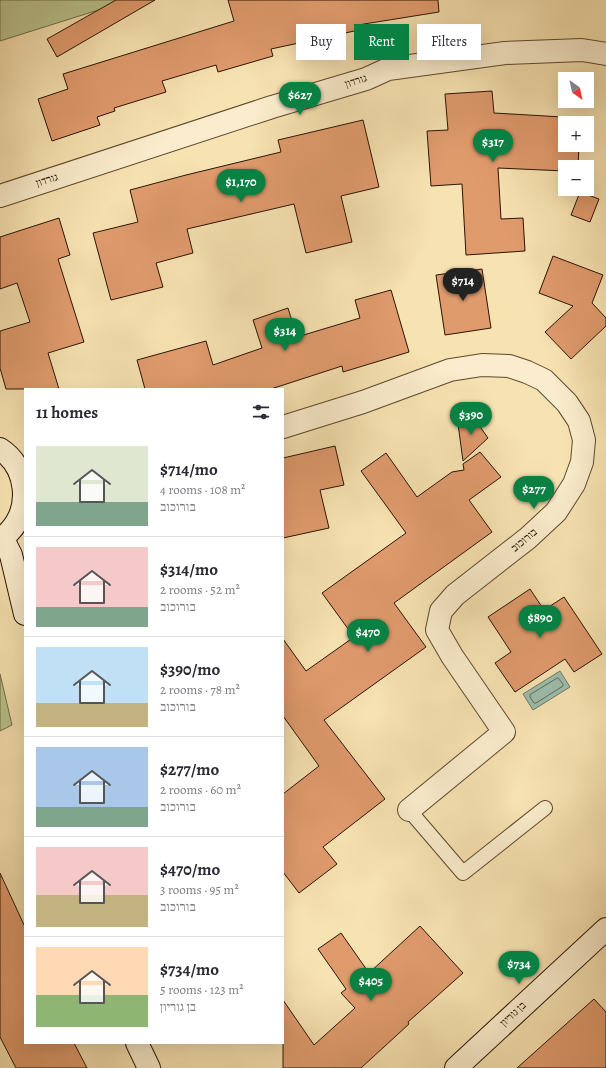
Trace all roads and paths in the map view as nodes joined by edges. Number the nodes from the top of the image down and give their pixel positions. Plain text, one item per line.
1 (606, 54) edge
2 (0, 196) edge
3 (284, 427) edge
4 (1, 449) edge
5 (24, 486) edge
6 (24, 498) edge
7 (1, 539) edge
8 (24, 610) edge
9 (545, 808) dead end
10 (409, 810) joint
11 (606, 929) edge
12 (137, 1044) edge
13 (149, 1068) edge
14 (456, 1068) edge

1 - 2 street, גורדון
3 - 10 street, בורוכוב
4 - 5 street
6 - 7 street
7 - 8 street
9 - 10 lane
11 - 14 street, בן גוריון
12 - 13 street

